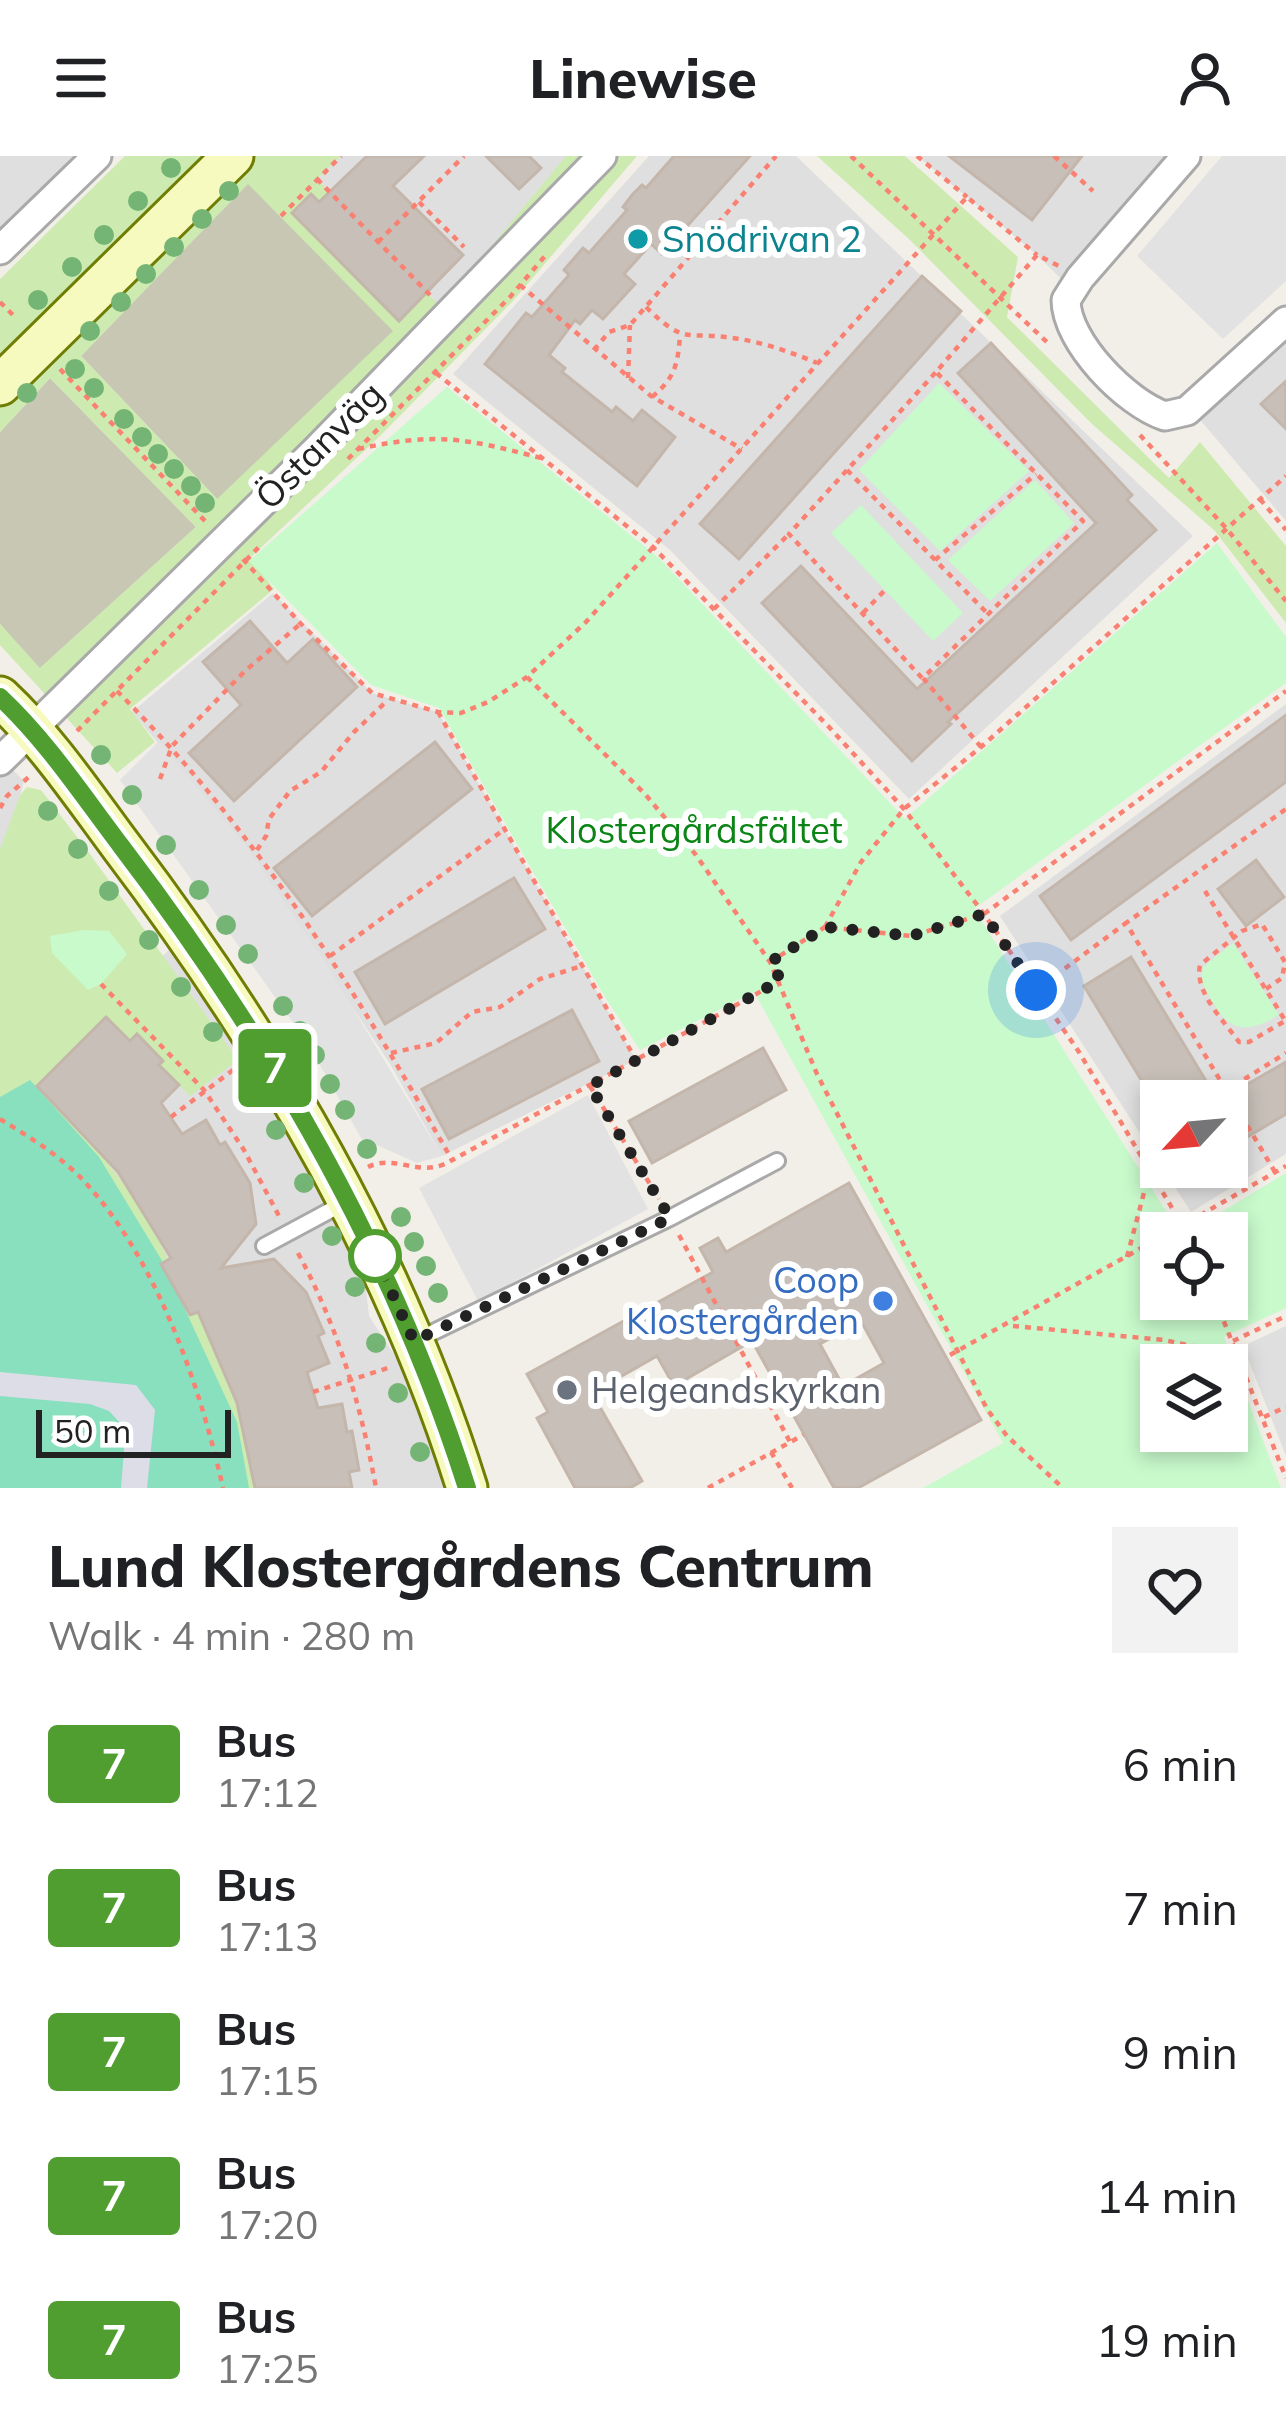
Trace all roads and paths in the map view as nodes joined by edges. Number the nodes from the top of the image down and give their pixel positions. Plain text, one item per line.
1 (97, 156) edge
2 (233, 156) edge
3 (341, 156) edge
4 (464, 156) edge
5 (602, 156) edge
6 (776, 156) edge
7 (916, 156) edge
8 (1054, 156) edge
9 (1186, 156) edge
10 (317, 179) junction
11 (1093, 191) dead end
12 (967, 197) junction
13 (419, 202) junction
14 (281, 216) dead end
15 (378, 242) junction
16 (464, 247) dead end
17 (0, 250) edge
18 (1037, 255) junction
19 (1080, 278) junction
20 (520, 285) dead end
21 (0, 302) edge
22 (645, 306) junction
23 (448, 315) junction
24 (1286, 321) edge
25 (631, 325) junction
26 (680, 334) junction
27 (41, 346) junction
28 (594, 350) junction
29 (818, 363) junction
30 (936, 372) junction
31 (436, 373) dead end
32 (628, 378) junction
33 (0, 385) edge
34 (652, 397) junction
35 (358, 449) dead end
36 (742, 449) junction
37 (546, 460) junction
38 (847, 470) junction
39 (1036, 474) junction
40 (1286, 476) edge
41 (1260, 499) junction
42 (1286, 530) edge
43 (789, 534) junction
44 (224, 539) junction
45 (652, 547) junction
46 (935, 560) junction
47 (885, 590) dead end
48 (714, 609) junction
49 (862, 613) junction
50 (988, 614) junction
51 (301, 624) junction
52 (526, 677) junction
53 (923, 678) junction
54 (1286, 691) edge
55 (0, 697) edge
56 (388, 700) junction
57 (438, 712) junction
58 (31, 729) junction
59 (72, 735) dead end
60 (172, 746) junction
61 (982, 747) junction
62 (0, 761) edge
63 (34, 773) dead end
64 (160, 779) dead end
65 (0, 808) edge
66 (904, 809) junction
67 (1286, 809) edge
68 (507, 828) junction
69 (256, 850) junction
70 (1205, 892) dead end
71 (984, 914) junction
72 (1126, 922) junction
73 (826, 927) junction
74 (1235, 936) junction
75 (330, 956) junction
76 (770, 962) junction
77 (582, 966) junction
78 (781, 980) junction
79 (1266, 989) junction
80 (1036, 990) junction
81 (1286, 1022) edge
82 (265, 1049) junction
83 (391, 1053) junction
84 (1282, 1058) edge
85 (636, 1060) junction
86 (1217, 1080) edge
87 (1244, 1080) edge
88 (590, 1086) junction
89 (171, 1118) dead end
90 (0, 1119) edge
91 (1248, 1130) edge
92 (1140, 1153) edge
93 (452, 1160) junction
94 (778, 1161) dead end
95 (1286, 1166) edge
96 (1275, 1172) junction
97 (357, 1185) junction
98 (1145, 1188) edge
99 (1206, 1212) edge
100 (670, 1218) junction
101 (264, 1246) dead end
102 (1140, 1250) edge
103 (1127, 1257) junction
104 (1286, 1316) edge
105 (1224, 1320) edge
106 (1008, 1326) junction
107 (1233, 1341) junction
108 (1183, 1344) edge
109 (1234, 1344) edge
110 (417, 1350) junction
111 (954, 1353) junction
112 (1248, 1379) edge
113 (313, 1392) dead end
114 (1286, 1407) edge
115 (1263, 1417) junction
116 (803, 1435) dead end
117 (790, 1442) junction
118 (771, 1452) junction
119 (1286, 1478) edge
120 (223, 1488) edge
121 (467, 1488) edge
122 (708, 1488) edge
123 (792, 1488) edge
124 (1063, 1488) edge

1 - 17 street
2 - 27 street
3 - 10 path
4 - 13 path
5 - 23 street, Östanväg
6 - 22 path
7 - 12 path
8 - 11 path
9 - 19 street
10 - 14 path
10 - 15 path
12 - 18 path
12 - 29 path
13 - 15 path
13 - 16 path
15 - 23 path
18 - 19 path
18 - 30 path
19 - 24 street
20 - 28 path
21 - 27 path
22 - 25 path
22 - 26 path
23 - 44 street, Östanväg
25 - 28 path
25 - 32 path
26 - 29 path
26 - 34 path
27 - 33 street
27 - 44 path
28 - 32 path
29 - 36 path
30 - 38 path
30 - 39 path
31 - 37 path
32 - 34 path
34 - 36 path
35 - 37 path
36 - 45 path
37 - 45 path
38 - 43 path
38 - 46 path
39 - 46 path
39 - 50 path
40 - 41 path
41 - 42 path
41 - 61 path
43 - 48 path
43 - 49 path
44 - 51 path
44 - 58 street, Östanväg
45 - 48 path
45 - 52 path
46 - 50 path
47 - 49 path
48 - 66 path
49 - 53 path
50 - 53 path
51 - 56 path
51 - 60 path
52 - 57 path
52 - 76 path
53 - 61 path
54 - 71 path
55 - 58 street
56 - 57 path
56 - 69 path
57 - 68 path
58 - 62 street, Östanväg
58 - 82 street
59 - 60 path
60 - 64 path
60 - 69 path
61 - 66 path
63 - 65 path
66 - 71 path
66 - 73 path
67 - 72 path
68 - 75 path
68 - 77 path
69 - 75 path
70 - 74 path
71 - 73 path
71 - 80 path
72 - 80 path
72 - 86 path
73 - 76 path
74 - 79 path
74 - 79 path
74 - 81 path
75 - 83 path
76 - 78 path
77 - 83 path
77 - 85 path
78 - 85 path
78 - 111 path
79 - 81 path
80 - 92 path
82 - 89 path
82 - 97 street
83 - 93 path
84 - 87 path
85 - 88 path
88 - 93 path
88 - 100 path
90 - 120 path
91 - 96 path
93 - 97 path
94 - 100 lane
95 - 96 path
96 - 99 path
97 - 101 lane
97 - 110 street
98 - 103 path
100 - 110 lane
100 - 117 path
102 - 103 path
103 - 106 path
104 - 107 path
105 - 107 path
106 - 108 path
106 - 111 path
107 - 109 path
110 - 113 path
110 - 121 street
111 - 124 path
112 - 115 path
114 - 115 path
115 - 119 path
116 - 117 path
117 - 118 path
118 - 122 path
118 - 123 path

